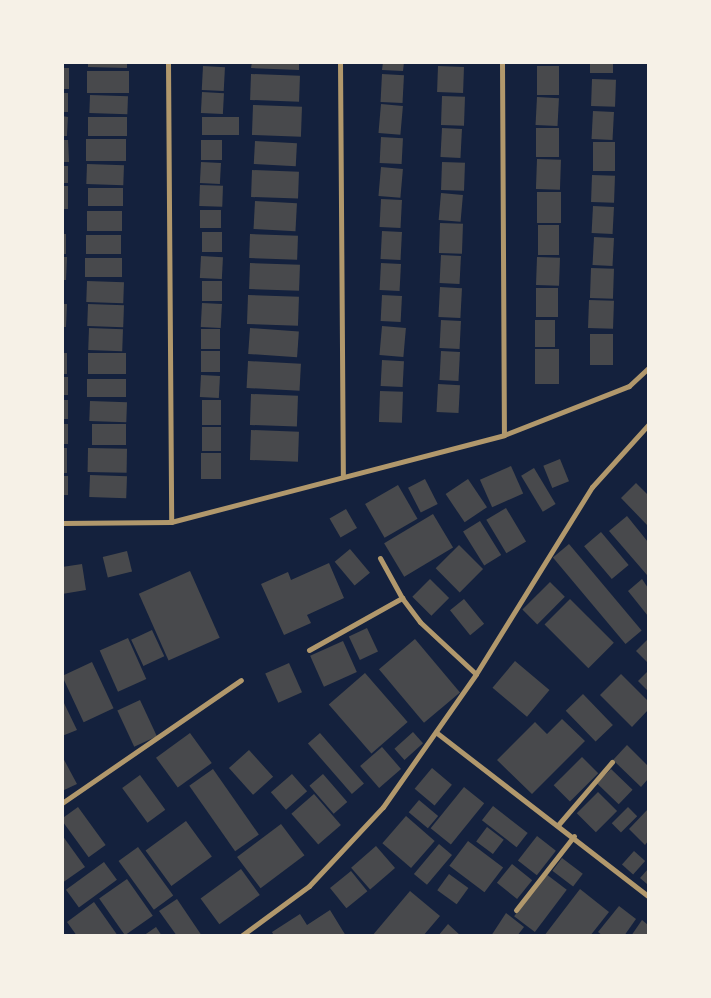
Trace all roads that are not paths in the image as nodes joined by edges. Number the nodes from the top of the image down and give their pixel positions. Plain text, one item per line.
1 (168, 62) edge
2 (340, 62) edge
3 (502, 62) edge
4 (648, 368) edge
5 (648, 425) edge
6 (504, 435) junction
7 (343, 477) junction
8 (171, 522) junction
9 (62, 523) edge
10 (380, 558) dead end
11 (402, 598) junction
12 (309, 650) dead end
13 (476, 674) junction
14 (241, 680) dead end
15 (438, 733) junction
16 (612, 762) dead end
17 (62, 803) edge
18 (558, 825) junction
19 (574, 836) junction
20 (648, 896) edge
21 (516, 910) dead end
22 (241, 936) edge

1 - 8 street
2 - 7 street
3 - 6 street
4 - 6 street
5 - 13 street
6 - 7 street
7 - 8 street
8 - 9 street
10 - 11 street
11 - 12 street
11 - 13 street
13 - 15 street
14 - 17 street
15 - 18 street
15 - 22 street
16 - 18 street
18 - 19 street
19 - 20 street
19 - 21 street

